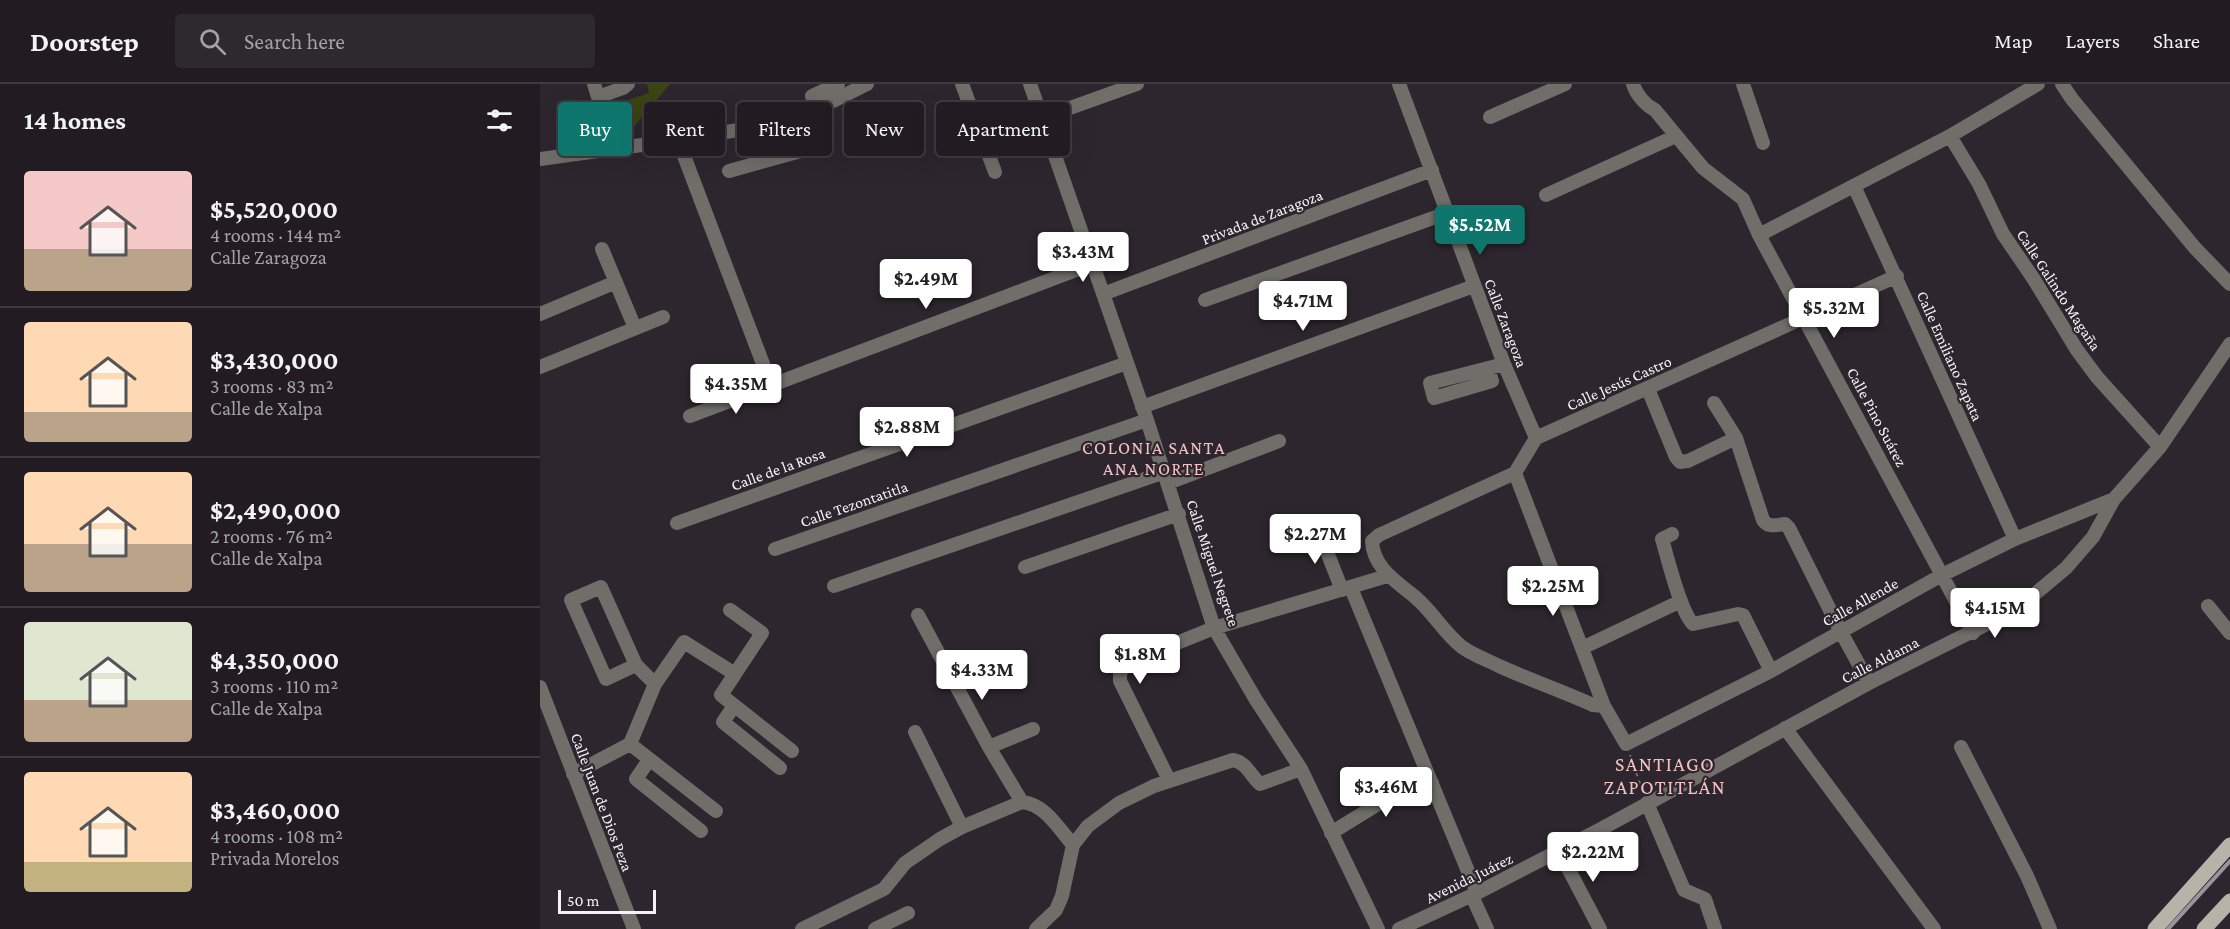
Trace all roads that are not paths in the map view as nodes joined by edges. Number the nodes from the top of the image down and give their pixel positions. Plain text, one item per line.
1 (628, 84) edge
2 (838, 84) edge
3 (867, 84) edge
4 (962, 84) edge
5 (1030, 84) edge
6 (1137, 84) edge
7 (1399, 84) edge
8 (1565, 84) edge
9 (1633, 84) edge
10 (1743, 84) edge
11 (2038, 84) edge
12 (2062, 84) edge
13 (596, 91) edge
14 (812, 96) dead end
15 (831, 102) edge
16 (1036, 102) edge
17 (1070, 108) edge
18 (1490, 117) dead end
19 (1676, 136) junction
20 (1950, 136) junction
21 (1763, 143) dead end
22 (562, 156) edge
23 (684, 156) edge
24 (783, 156) edge
25 (1055, 156) edge
26 (540, 159) edge
27 (1432, 170) junction
28 (729, 171) dead end
29 (995, 171) dead end
30 (1854, 186) junction
31 (1546, 195) dead end
32 (1447, 213) junction
33 (1759, 235) junction
34 (602, 249) dead end
35 (1092, 264) junction
36 (1896, 276) junction
37 (616, 282) junction
38 (2230, 284) edge
39 (1474, 286) junction
40 (1103, 294) junction
41 (1205, 300) dead end
42 (540, 314) edge
43 (663, 317) dead end
44 (1806, 319) junction
45 (635, 328) junction
46 (2230, 344) edge
47 (1127, 363) junction
48 (1504, 364) junction
49 (540, 367) edge
50 (1488, 368) dead end
51 (771, 385) junction
52 (1648, 388) junction
53 (1714, 403) dead end
54 (1142, 407) junction
55 (690, 416) dead end
56 (1147, 420) junction
57 (1536, 438) junction
58 (1736, 438) junction
59 (1279, 441) dead end
60 (2160, 447) junction
61 (1515, 473) junction
62 (1166, 478) junction
63 (2114, 499) junction
64 (1179, 514) junction
65 (677, 523) dead end
66 (1318, 529) dead end
67 (1672, 534) dead end
68 (2015, 539) junction
69 (776, 549) dead end
70 (1025, 567) dead end
71 (1942, 575) junction
72 (1387, 576) junction
73 (834, 586) dead end
74 (1347, 589) junction
75 (1681, 601) junction
76 (2208, 606) dead end
77 (730, 610) dead end
78 (918, 615) dead end
79 (1214, 628) junction
80 (1841, 632) junction
81 (1973, 633) junction
82 (2230, 633) edge
83 (1582, 648) junction
84 (636, 665) junction
85 (1771, 671) junction
86 (735, 674) junction
87 (1869, 683) junction
88 (655, 684) junction
89 (540, 687) edge
90 (734, 706) junction
91 (1604, 706) junction
92 (1785, 728) junction
93 (1033, 729) dead end
94 (915, 732) dead end
95 (630, 744) junction
96 (989, 747) junction
97 (1961, 747) dead end
98 (792, 751) dead end
99 (649, 760) junction
100 (780, 768) dead end
101 (1301, 769) junction
102 (573, 774) junction
103 (1169, 780) junction
104 (1432, 783) junction
105 (1022, 802) junction
106 (1647, 803) junction
107 (716, 811) dead end
108 (962, 827) junction
109 (701, 831) dead end
110 (1331, 833) junction
111 (1073, 844) junction
112 (2230, 845) edge
113 (1559, 851) junction
114 (1474, 895) junction
115 (2230, 901) edge
116 (908, 913) dead end
117 (634, 929) edge
118 (802, 929) edge
119 (875, 929) edge
120 (1036, 929) edge
121 (1377, 929) edge
122 (1399, 929) edge
123 (1487, 929) edge
124 (1600, 929) edge
125 (1715, 929) edge
126 (1934, 929) edge
127 (2050, 929) edge
128 (2155, 929) edge
129 (2204, 929) edge

1 - 13 street
2 - 14 street
3 - 15 street
4 - 29 street
5 - 16 street, Calle Miguel Negrete
6 - 17 street
7 - 27 street, Calle Zaragoza
8 - 18 street
9 - 19 street, Calle Pino Suárez
10 - 21 street
11 - 20 street
12 - 38 street
19 - 31 street
19 - 33 street, Calle Pino Suárez
20 - 30 street
20 - 60 street, Calle Galindo Magaña
22 - 26 street
23 - 51 street
24 - 28 street
25 - 35 street, Calle Miguel Negrete
27 - 32 street, Calle Zaragoza
27 - 40 street, Privada de Zaragoza
30 - 33 street
30 - 36 street, Calle Emiliano Zapata
32 - 39 street, Calle Zaragoza
32 - 41 street
33 - 44 street, Calle Pino Suárez
34 - 37 street
35 - 40 street, Calle Miguel Negrete
35 - 51 street
36 - 44 street, Calle Jesús Castro
36 - 68 street, Calle Emiliano Zapata
37 - 42 street
37 - 45 street
39 - 48 street, Calle Zaragoza
39 - 54 street
40 - 47 street, Calle Miguel Negrete
43 - 45 street
44 - 52 street, Calle Jesús Castro
44 - 71 street, Calle Pino Suárez
45 - 49 street
46 - 60 street, Calle Aldama
47 - 54 street, Calle Miguel Negrete
47 - 65 street, Calle de la Rosa
48 - 50 street
48 - 57 street, Calle Zaragoza
51 - 55 street
52 - 57 street, Calle Jesús Castro
52 - 58 street
53 - 58 street
54 - 56 street, Calle Miguel Negrete
56 - 62 street, Calle Miguel Negrete
56 - 69 street, Calle Tezontatitla
57 - 61 street
58 - 80 street
59 - 62 street
60 - 63 street, Calle Aldama
61 - 72 street
61 - 83 street
62 - 64 street, Calle Miguel Negrete
62 - 73 street
63 - 68 street, Calle Allende
63 - 81 street, Calle Aldama
64 - 70 street
64 - 79 street, Calle Miguel Negrete
66 - 74 street
67 - 75 street
68 - 71 street, Calle Allende
71 - 80 street, Calle Allende
71 - 81 street, Calle Pino Suárez
72 - 74 street
72 - 91 street
74 - 79 street
74 - 104 street
75 - 83 street
75 - 85 street
76 - 82 street
77 - 86 street
78 - 96 street
79 - 101 street, Calle Miguel Negrete
79 - 103 street
80 - 85 street, Calle Allende
80 - 87 street
81 - 87 street, Calle Aldama
83 - 91 street
84 - 84 street
84 - 88 street
85 - 91 street, Calle Allende
86 - 88 street
86 - 90 street
87 - 92 street, Calle Aldama
88 - 95 street
89 - 102 street, Calle Juan de Dios Peza
90 - 98 street
90 - 100 street
92 - 106 street, Calle Aldama
92 - 126 street
93 - 96 street
94 - 108 street
95 - 99 street
95 - 102 street
96 - 105 street
97 - 127 street
99 - 107 street
99 - 109 street
101 - 103 street
101 - 110 street, Calle Miguel Negrete
102 - 117 street, Calle Juan de Dios Peza
103 - 111 street
104 - 110 street
104 - 114 street
105 - 108 street
105 - 111 street
106 - 113 street, Avenida Juárez
106 - 125 street
108 - 118 street
110 - 121 street, Calle Miguel Negrete
111 - 120 street
112 - 128 main road
113 - 114 street, Avenida Juárez
113 - 124 street
114 - 122 street, Avenida Juárez
114 - 123 street
115 - 129 main road
116 - 119 street

